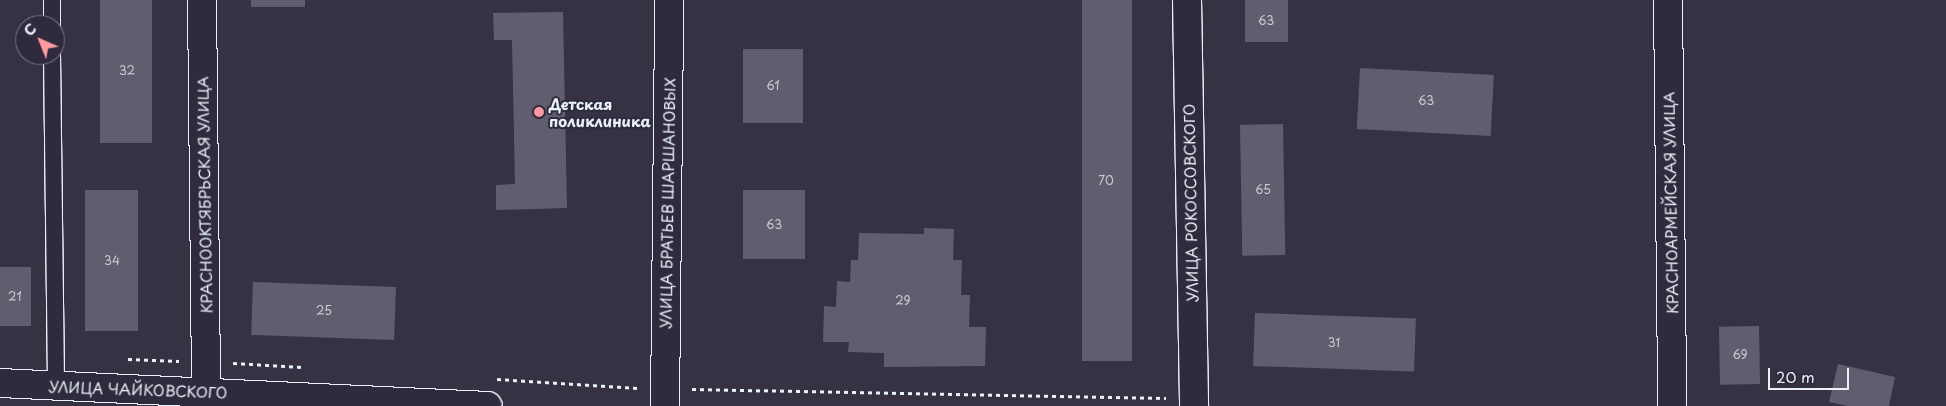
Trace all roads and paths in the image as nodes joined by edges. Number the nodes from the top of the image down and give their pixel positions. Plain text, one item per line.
1 (52, 0) edge
2 (202, 0) edge
3 (670, 0) edge
4 (1187, 0) edge
5 (1668, 0) edge
6 (52, 15) edge
7 (52, 65) edge
8 (119, 359) dead end
9 (205, 362) junction
10 (305, 368) dead end
11 (494, 379) dead end
12 (0, 383) edge
13 (56, 385) junction
14 (206, 391) junction
15 (666, 397) edge
16 (1194, 402) edge
17 (487, 406) edge
18 (1672, 406) edge

1 - 6 lane
2 - 9 street, КРАСНООКТЯБРЬСКАЯ УЛИЦА
3 - 15 street, УЛИЦА БРАТЬЕВ ШАРШАНОВЫХ
4 - 16 street, УЛИЦА РОКОССОВСКОГО
5 - 18 street, КРАСНОАРМЕЙСКАЯ УЛИЦА
7 - 13 lane
8 - 9 path
9 - 10 path
9 - 14 street, КРАСНООКТЯБРЬСКАЯ УЛИЦА
11 - 15 path
12 - 13 street, УЛИЦА ЧАЙКОВСКОГО
13 - 14 street, УЛИЦА ЧАЙКОВСКОГО
14 - 17 street, УЛИЦА ЧАЙКОВСКОГО
15 - 16 path

